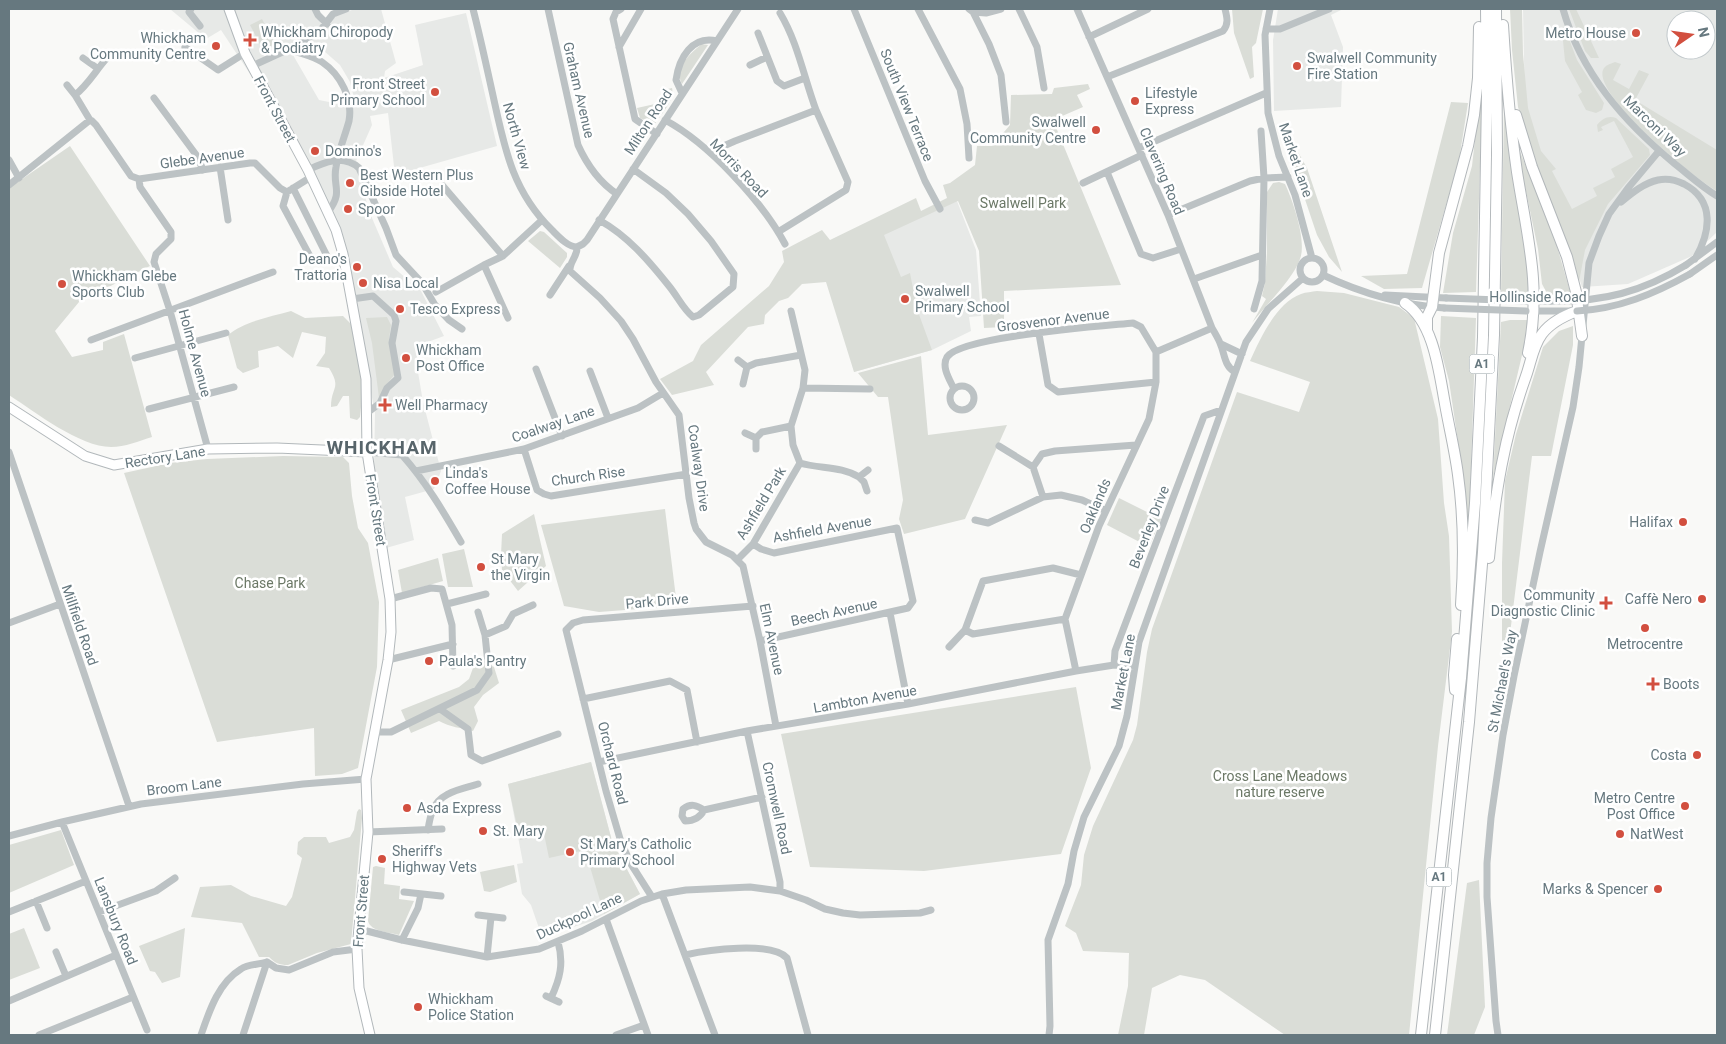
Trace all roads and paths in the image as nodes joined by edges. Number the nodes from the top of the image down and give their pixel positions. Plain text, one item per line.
1 (191, 9) edge
2 (229, 9) edge
3 (315, 9) edge
4 (346, 9) edge
5 (473, 9) edge
6 (548, 9) edge
7 (621, 9) edge
8 (641, 9) edge
9 (738, 9) edge
10 (854, 9) edge
11 (918, 9) edge
12 (1000, 9) edge
13 (1019, 9) edge
14 (1077, 9) edge
15 (1148, 9) edge
16 (1225, 9) edge
17 (1270, 9) edge
18 (1329, 9) edge
19 (1480, 9) edge
20 (1486, 9) edge
21 (1496, 9) edge
22 (1502, 9) edge
23 (1563, 9) edge
24 (971, 11) edge
25 (780, 13) dead end
26 (327, 24) junction
27 (200, 26) dead end
28 (1266, 29) junction
29 (758, 33) dead end
30 (1089, 37) junction
31 (717, 41) junction
32 (186, 46) dead end
33 (619, 47) junction
34 (289, 49) junction
35 (245, 53) junction
36 (767, 57) junction
37 (83, 58) dead end
38 (107, 58) dead end
39 (750, 65) dead end
40 (252, 66) junction
41 (98, 68) junction
42 (1506, 75) junction
43 (1108, 77) junction
44 (805, 78) junction
45 (67, 85) dead end
46 (1044, 88) dead end
47 (682, 93) junction
48 (1266, 93) junction
49 (75, 95) junction
50 (154, 98) dead end
51 (816, 110) junction
52 (90, 120) junction
53 (665, 120) junction
54 (1006, 122) dead end
55 (1261, 130) dead end
56 (657, 134) junction
57 (1140, 151) junction
58 (1659, 151) junction
59 (711, 153) junction
60 (969, 158) dead end
61 (337, 159) junction
62 (9, 160) edge
63 (220, 167) junction
64 (633, 169) junction
65 (203, 170) junction
66 (1107, 172) junction
67 (310, 174) junction
68 (1288, 177) junction
69 (19, 178) junction
70 (1264, 178) junction
71 (139, 179) junction
72 (1083, 183) dead end
73 (9, 185) edge
74 (443, 186) dead end
75 (290, 190) junction
76 (617, 194) junction
77 (1717, 196) edge
78 (940, 209) dead end
79 (1611, 211) junction
80 (328, 212) junction
81 (1168, 215) junction
82 (228, 220) dead end
83 (542, 220) junction
84 (599, 220) junction
85 (778, 232) junction
86 (1717, 242) edge
87 (784, 244) dead end
88 (577, 247) junction
89 (1181, 249) junction
90 (1262, 255) junction
91 (1717, 255) edge
92 (503, 256) junction
93 (328, 258) dead end
94 (1312, 258) junction
95 (1695, 259) junction
96 (312, 260) dead end
97 (484, 265) junction
98 (570, 265) junction
99 (273, 272) dead end
100 (1323, 275) junction
101 (1304, 278) junction
102 (1194, 279) junction
103 (436, 292) dead end
104 (1377, 294) junction
105 (550, 295) dead end
106 (352, 299) junction
107 (1433, 302) junction
108 (1405, 303) junction
109 (1530, 306) junction
110 (1254, 309) dead end
111 (170, 311) junction
112 (791, 311) dead end
113 (1577, 311) junction
114 (508, 318) dead end
115 (1212, 328) junction
116 (462, 329) dead end
117 (226, 332) dead end
118 (1039, 334) junction
119 (1428, 334) junction
120 (1582, 336) junction
121 (1221, 344) junction
122 (180, 345) junction
123 (98, 347) dead end
124 (1156, 352) junction
125 (1242, 354) junction
126 (802, 355) junction
127 (135, 358) dead end
128 (738, 360) dead end
129 (747, 367) junction
130 (536, 369) dead end
131 (590, 371) dead end
132 (1235, 372) junction
133 (1156, 382) junction
134 (743, 384) dead end
135 (234, 387) dead end
136 (803, 388) junction
137 (1521, 388) junction
138 (870, 389) dead end
139 (954, 389) dead end
140 (663, 394) junction
141 (194, 397) junction
142 (9, 407) edge
143 (149, 409) dead end
144 (1221, 410) junction
145 (368, 413) junction
146 (608, 418) junction
147 (792, 426) junction
148 (745, 433) dead end
149 (562, 436) junction
150 (756, 438) junction
151 (1136, 445) junction
152 (999, 446) dead end
153 (208, 449) junction
154 (524, 449) junction
155 (756, 449) dead end
156 (9, 452) edge
157 (367, 452) junction
158 (800, 462) junction
159 (1033, 467) junction
160 (868, 470) dead end
161 (416, 471) junction
162 (686, 474) junction
163 (859, 477) junction
164 (867, 491) dead end
165 (1043, 497) junction
166 (1106, 511) junction
167 (975, 520) dead end
168 (461, 542) dead end
169 (753, 544) junction
170 (738, 559) junction
171 (1081, 575) junction
172 (486, 594) dead end
173 (390, 599) junction
174 (60, 604) junction
175 (447, 604) junction
176 (911, 604) joint
177 (533, 605) dead end
178 (752, 606) junction
179 (478, 612) dead end
180 (890, 613) junction
181 (1065, 619) junction
182 (9, 623) edge
183 (566, 630) joint
184 (964, 630) junction
185 (485, 635) junction
186 (760, 641) junction
187 (453, 644) junction
188 (949, 648) dead end
189 (388, 660) junction
190 (1114, 665) junction
191 (453, 666) dead end
192 (1135, 666) junction
193 (1076, 671) junction
194 (1472, 686) junction
195 (583, 699) junction
196 (908, 704) junction
197 (440, 708) junction
198 (1456, 719) junction
199 (776, 726) junction
200 (747, 731) junction
201 (374, 732) junction
202 (558, 734) dead end
203 (697, 742) junction
204 (599, 762) junction
205 (366, 779) junction
206 (478, 784) dead end
207 (762, 797) junction
208 (129, 806) junction
209 (704, 810) dead end
210 (62, 822) junction
211 (442, 829) dead end
212 (428, 830) junction
213 (368, 832) junction
214 (9, 836) edge
215 (175, 878) dead end
216 (86, 881) junction
217 (780, 891) junction
218 (404, 892) dead end
219 (421, 894) junction
220 (662, 894) junction
221 (441, 896) dead end
222 (652, 897) junction
223 (36, 901) junction
224 (931, 910) dead end
225 (9, 912) edge
226 (99, 912) junction
227 (478, 916) dead end
228 (491, 917) junction
229 (504, 918) dead end
230 (606, 919) junction
231 (47, 928) dead end
232 (359, 929) junction
233 (402, 940) junction
234 (558, 942) junction
235 (357, 949) junction
236 (56, 952) dead end
237 (116, 955) junction
238 (685, 955) junction
239 (487, 957) junction
240 (267, 962) junction
241 (66, 976) junction
242 (133, 997) junction
243 (9, 1001) edge
244 (559, 1002) dead end
245 (644, 1025) junction
246 (147, 1030) dead end
247 (39, 1035) edge
248 (200, 1035) edge
249 (243, 1035) edge
250 (370, 1035) edge
251 (616, 1035) edge
252 (648, 1035) edge
253 (715, 1035) edge
254 (808, 1035) edge
255 (1049, 1035) edge
256 (1421, 1035) edge
257 (1435, 1035) edge
258 (1498, 1035) edge

1 - 27 street
2 - 35 main road, Front Street
3 - 26 street
4 - 26 street
5 - 83 street, North View
6 - 76 street, Graham Avenue
7 - 33 street
8 - 33 street
9 - 31 street, Milton Road
10 - 78 street, South View Terrace
11 - 60 street
12 - 24 street
13 - 46 street
14 - 30 street, Clavering Road
15 - 30 street
16 - 43 street
17 - 28 street, Market Lane
18 - 28 street
19 - 107 highway
20 - 198 highway, A1
21 - 194 highway, A1
22 - 42 highway
23 - 58 street, Marconi Way
24 - 54 street
25 - 44 street
26 - 34 street
28 - 48 street, Market Lane
29 - 36 street
30 - 43 street, Clavering Road
31 - 47 street, Milton Road
31 - 47 street
32 - 35 street
33 - 56 street
34 - 40 street
34 - 61 street
35 - 40 main road, Front Street
36 - 39 street
36 - 44 street
37 - 41 street
38 - 41 street
40 - 67 main road, Front Street
41 - 49 street
42 - 109 highway
42 - 120 highway
43 - 57 street, Clavering Road
44 - 51 street
45 - 49 street, Holme Avenue
47 - 53 street, Milton Road
48 - 57 street
48 - 68 street, Market Lane
49 - 52 street, Holme Avenue
50 - 65 street
51 - 59 street
51 - 85 street
52 - 69 street
52 - 71 street, Holme Avenue
53 - 56 street, Milton Road
53 - 59 street, Morris Road
55 - 70 street, Market Lane
56 - 64 street, Milton Road
57 - 66 street
57 - 81 street, Clavering Road
58 - 77 street, Marconi Way
58 - 79 street
59 - 85 street, Morris Road
61 - 67 street
61 - 80 street
61 - 116 street
62 - 69 street
63 - 65 street, Glebe Avenue
63 - 75 street, Glebe Avenue
63 - 82 street
64 - 76 street, Milton Road
64 - 84 street
65 - 71 street, Glebe Avenue
66 - 72 street
66 - 89 street
67 - 75 street
67 - 80 main road, Front Street
68 - 70 street
68 - 94 street, Market Lane
69 - 73 street
70 - 81 street
70 - 90 street, Market Lane
71 - 111 street, Holme Avenue
74 - 92 street
75 - 93 street
75 - 96 street
76 - 84 street, Milton Road
79 - 95 street
79 - 120 street, St Michael's Way
80 - 106 main road, Front Street
81 - 89 street, Clavering Road
83 - 88 street, North View
83 - 92 street
84 - 88 street, Milton Road
85 - 87 street, Morris Road
86 - 95 street, Hollinside Road
88 - 98 street
89 - 102 street, Clavering Road
90 - 102 street
90 - 110 street, Market Lane
91 - 113 street, Hollinside Road, bridge
92 - 97 street
94 - 100 street
94 - 101 street
95 - 109 street, Hollinside Road, bridge
97 - 103 street
97 - 114 street
98 - 105 street
98 - 140 street, Coalway Drive
99 - 111 street
100 - 101 street
100 - 104 street, Hollinside Road
101 - 125 street, Market Lane
102 - 115 street, Clavering Road
104 - 107 street, Hollinside Road
104 - 108 street, Hollinside Road
106 - 145 main road, Front Street
106 - 145 street
107 - 108 street, Hollinside Road
107 - 109 street, Hollinside Road, bridge
107 - 109 street, Hollinside Road, bridge
107 - 119 highway
108 - 119 highway
109 - 113 street, Hollinside Road
109 - 137 highway
111 - 122 street, Holme Avenue
111 - 123 street
112 - 126 street, Ashfield Park
113 - 137 highway
115 - 121 street, Clavering Road
115 - 124 street
117 - 122 street
118 - 124 street, Grosvenor Avenue
118 - 133 street
118 - 139 street, Grosvenor Avenue
119 - 198 highway
120 - 258 street, St Michael's Way
121 - 125 street
121 - 132 street, Clavering Road
122 - 127 street
122 - 141 street, Holme Avenue
124 - 133 street, Oaklands
125 - 132 street, Market Lane
126 - 129 street
126 - 136 street, Ashfield Park
128 - 129 street
129 - 134 street
130 - 149 street
131 - 146 street
132 - 144 street, Market Lane
133 - 151 street, Oaklands
135 - 141 street
136 - 138 street
136 - 147 street, Ashfield Park
137 - 194 highway
140 - 146 street, Coalway Lane
140 - 162 street, Coalway Drive
141 - 143 street
141 - 153 street, Holme Avenue
142 - 153 main road, Rectory Lane
144 - 190 street, Beverley Drive
144 - 192 street, Market Lane
145 - 157 main road, Front Street
146 - 149 street, Coalway Lane
147 - 150 street
147 - 158 street, Ashfield Park
148 - 150 street
149 - 154 street, Coalway Lane
150 - 155 street
151 - 159 street
151 - 166 street, Oaklands
152 - 159 street
153 - 157 main road, Rectory Lane
154 - 161 street, Coalway Lane
154 - 162 street, Church Rise
156 - 174 street, Millfield Road
157 - 161 street
157 - 173 main road, Front Street
158 - 163 street
158 - 169 street, Ashfield Park
159 - 165 street
160 - 163 street
161 - 168 street
162 - 170 street, Coalway Drive
163 - 164 street
165 - 166 street
165 - 167 street
166 - 171 street, Oaklands
169 - 170 street, Ashfield Park
169 - 176 street, Ashfield Avenue
170 - 178 street, Elm Avenue
171 - 181 street, Oaklands
171 - 184 street
172 - 175 street
173 - 175 street
173 - 189 main road, Front Street
174 - 182 street
174 - 208 street, Millfield Road
175 - 187 street
176 - 180 street, Beech Avenue
177 - 185 street
178 - 183 street, Park Drive
178 - 186 street, Elm Avenue
179 - 185 street
180 - 186 street, Beech Avenue
180 - 196 street
181 - 184 street
181 - 193 street
183 - 195 street, Orchard Road
184 - 188 street
185 - 197 street
186 - 199 street, Elm Avenue
187 - 189 street
187 - 191 street
189 - 201 main road, Front Street
190 - 192 street, Lambton Avenue
190 - 193 street, Lambton Avenue
192 - 255 street, Market Lane
193 - 196 street, Lambton Avenue
194 - 257 highway, A1
195 - 203 street
195 - 204 street, Orchard Road
196 - 199 street, Lambton Avenue
197 - 201 street
197 - 202 street
198 - 256 highway, A1
199 - 200 street, Lambton Avenue
200 - 203 street, Lambton Avenue
200 - 207 street, Cromwell Road
201 - 205 main road, Front Street
203 - 204 street, Lambton Avenue
204 - 222 street, Orchard Road
205 - 208 street, Broom Lane
205 - 213 main road, Front Street
206 - 212 street
207 - 209 street
207 - 217 street, Cromwell Road
208 - 210 street, Broom Lane
210 - 214 street, Broom Lane
210 - 216 street, Lansbury Road
211 - 212 street
212 - 213 street
213 - 232 main road, Front Street
215 - 226 street
216 - 223 street
216 - 226 street, Lansbury Road
217 - 220 street, Duckpool Lane
217 - 224 street, Duckpool Lane
218 - 219 street
219 - 221 street
219 - 233 street
220 - 222 street, Duckpool Lane
220 - 238 street
222 - 230 street, Duckpool Lane
223 - 225 street
223 - 231 street
226 - 237 street, Lansbury Road
227 - 228 street
228 - 229 street
228 - 239 street
230 - 234 street, Duckpool Lane
230 - 245 street
232 - 233 street, Duckpool Lane
232 - 235 main road, Front Street
233 - 239 street, Duckpool Lane
234 - 239 street, Duckpool Lane
234 - 244 street
235 - 240 street
235 - 250 main road, Front Street
236 - 241 street
237 - 241 street
237 - 242 street, Lansbury Road
238 - 253 street
238 - 254 street
240 - 248 street
240 - 249 street
241 - 243 street
242 - 246 street, Lansbury Road
242 - 247 street
245 - 251 street
245 - 252 street

